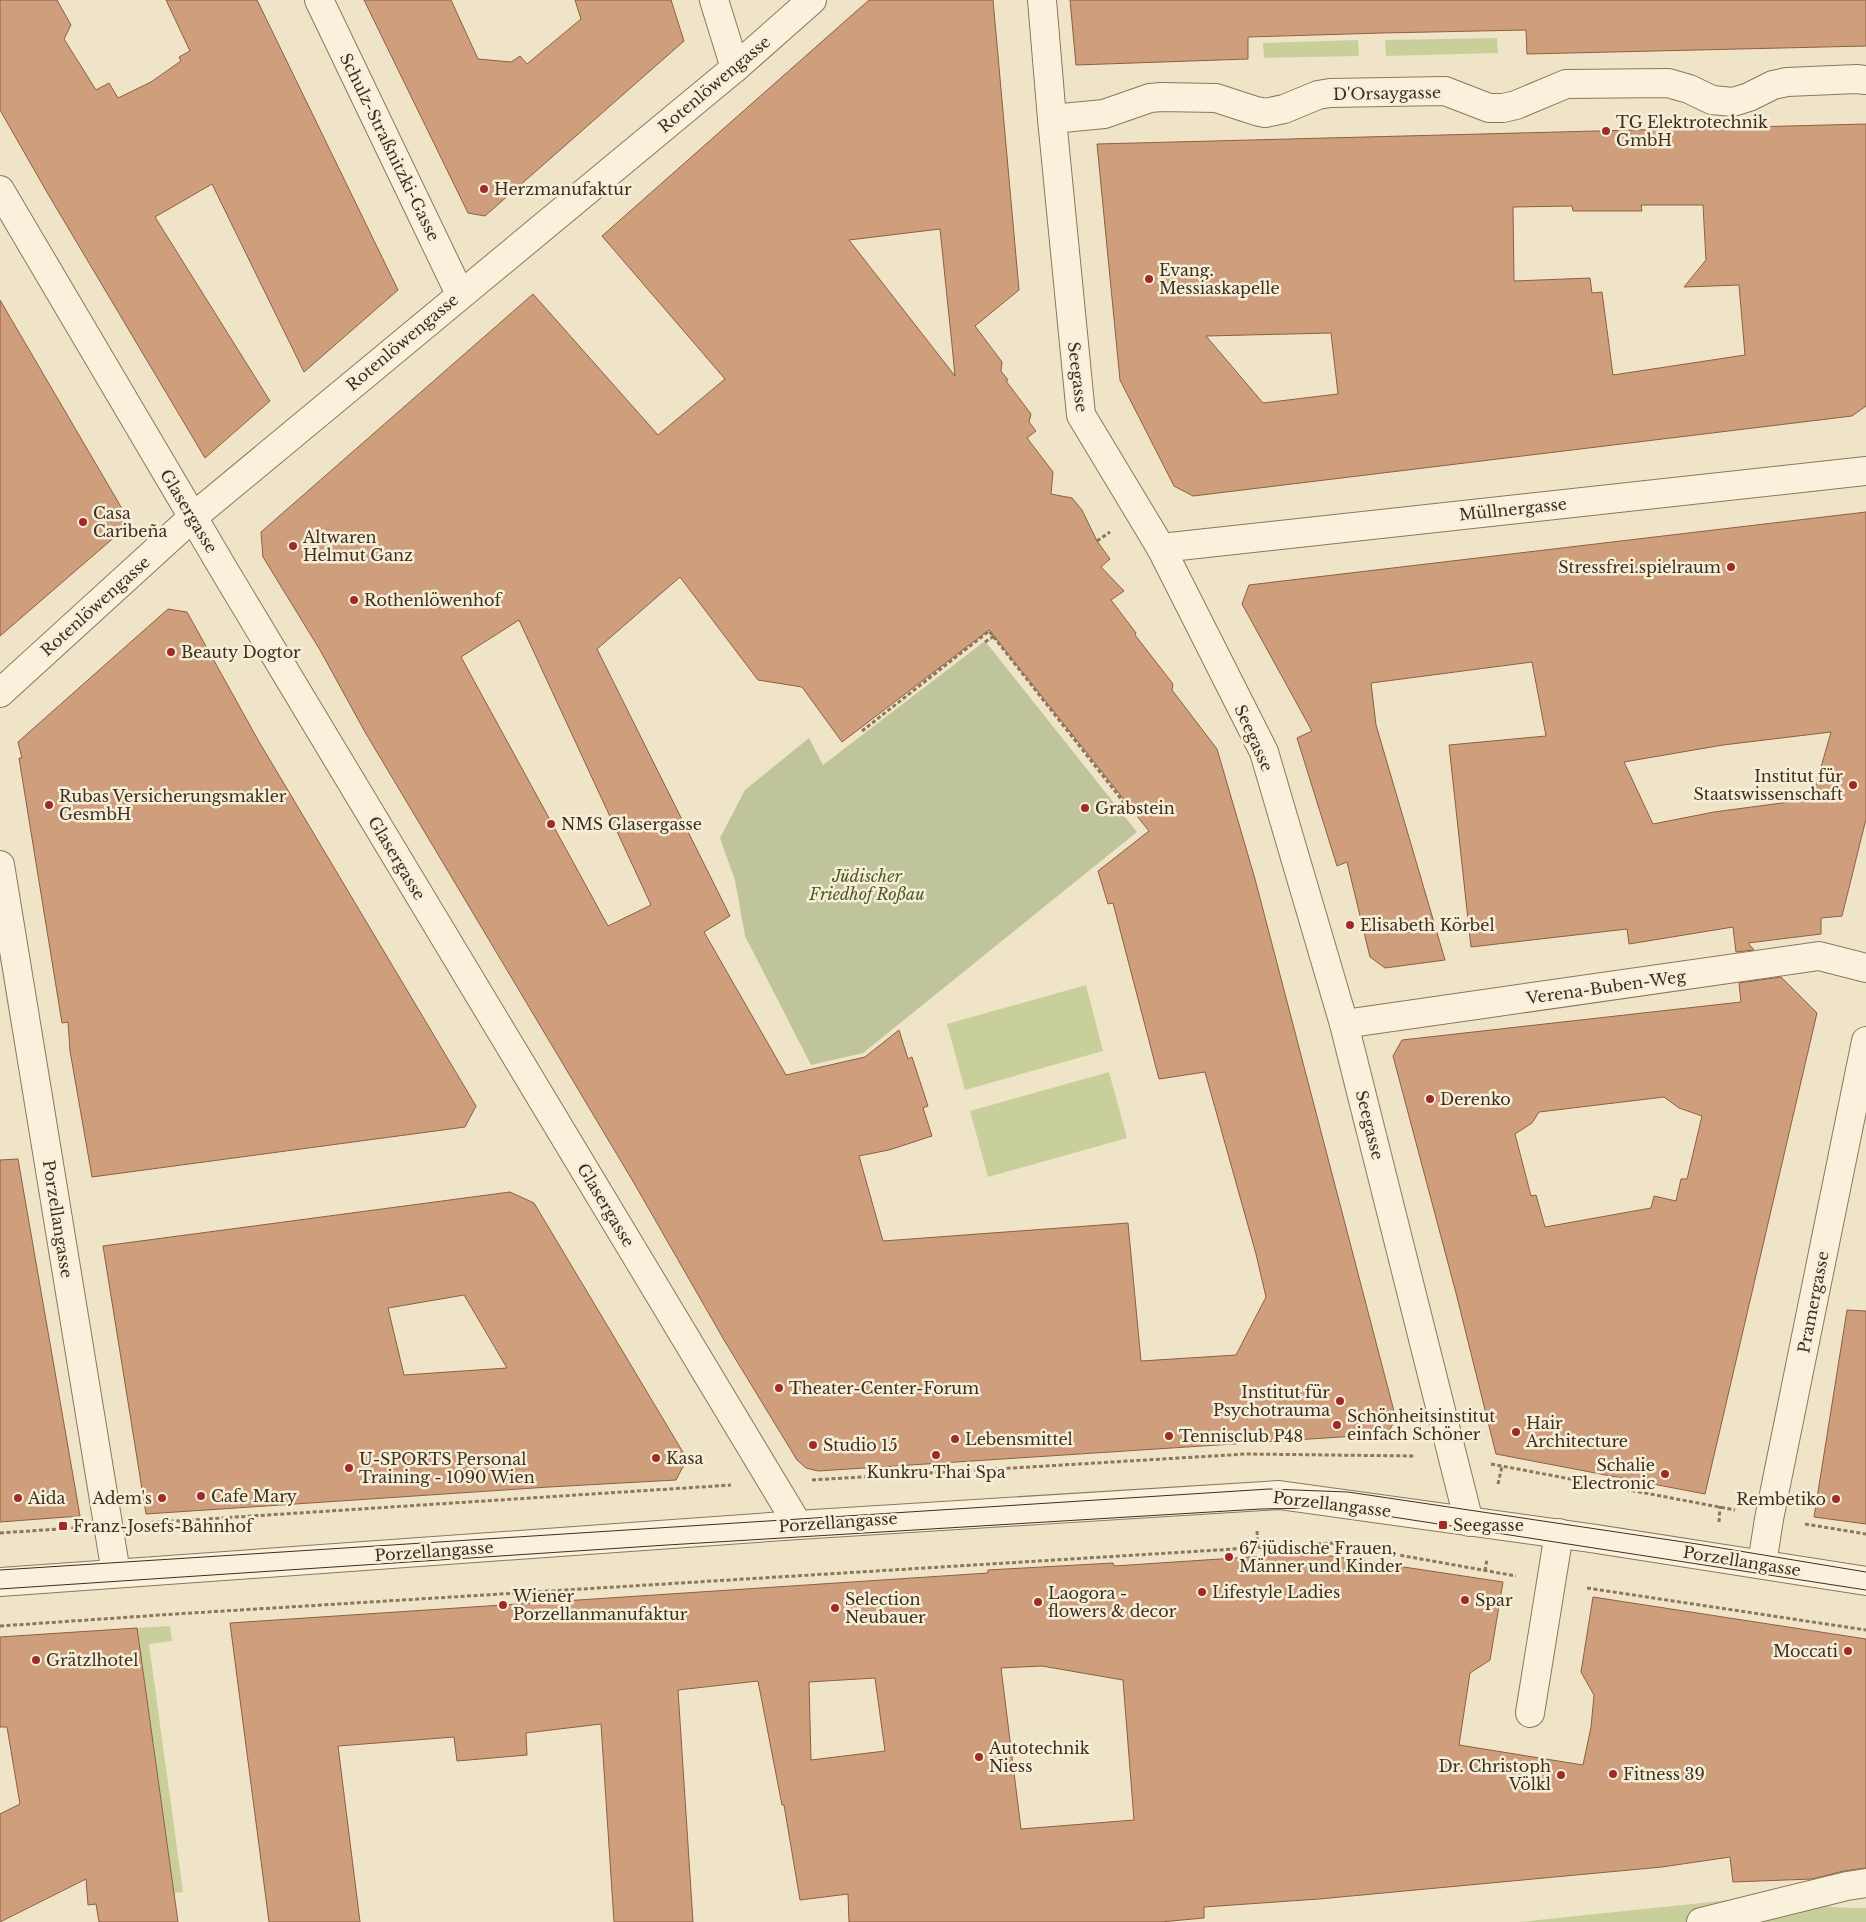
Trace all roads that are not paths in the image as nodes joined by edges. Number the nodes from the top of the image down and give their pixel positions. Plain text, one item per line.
1 (319, 0) edge
2 (714, 0) edge
3 (812, 0) edge
4 (1042, 0) edge
5 (735, 68) junction
6 (1866, 80) edge
7 (1052, 119) junction
8 (0, 190) edge
9 (460, 294) junction
10 (1866, 471) edge
11 (193, 517) junction
12 (1161, 548) junction
13 (0, 692) edge
14 (0, 865) edge
15 (1866, 968) edge
16 (1344, 1024) junction
17 (1866, 1041) edge
18 (1469, 1522) junction
19 (798, 1525) junction
20 (1559, 1533) junction
21 (1762, 1564) junction
22 (116, 1573) junction
23 (1866, 1581) edge
24 (0, 1582) edge
25 (1530, 1714) dead end
26 (1866, 1883) edge
27 (1701, 1922) edge

1 - 9 street, Schulz-Straßnitzki-Gasse
2 - 5 street
3 - 5 street, Rotenlöwengasse
4 - 7 street, Seegasse
5 - 9 street, Rotenlöwengasse
6 - 7 street, D'Orsaygasse
7 - 12 street, Seegasse
8 - 11 street, Glasergasse
9 - 11 street, Rotenlöwengasse
10 - 12 street, Müllnergasse
11 - 13 street, Rotenlöwengasse
11 - 19 street, Glasergasse
12 - 16 street, Seegasse
14 - 22 street, Porzellangasse
15 - 16 street, Verena-Buben-Weg
16 - 18 street, Seegasse
17 - 21 street, Pramergasse
18 - 19 street, Porzellangasse
18 - 20 street, Porzellangasse
19 - 22 street, Porzellangasse
20 - 21 street, Porzellangasse
20 - 25 street
21 - 23 street, Porzellangasse
22 - 24 street, Porzellangasse
26 - 27 street

